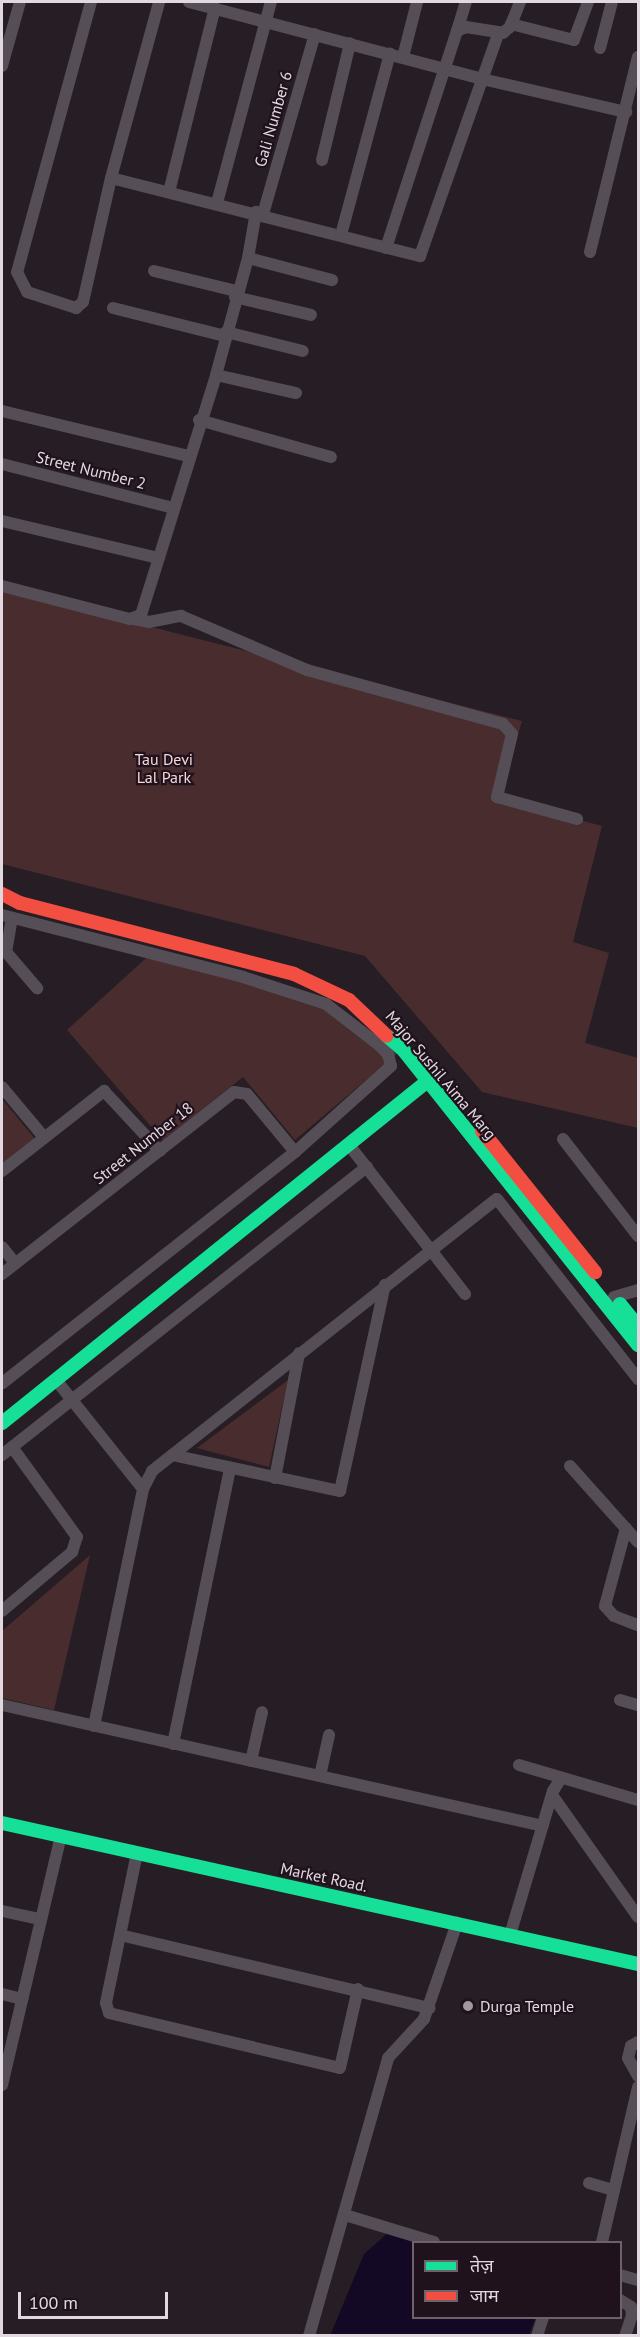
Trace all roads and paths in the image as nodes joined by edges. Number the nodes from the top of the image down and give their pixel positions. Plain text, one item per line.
1 (20, 2) edge
2 (91, 2) edge
3 (159, 2) edge
4 (189, 2) edge
5 (271, 2) edge
6 (417, 2) edge
7 (466, 2) edge
8 (520, 2) edge
9 (588, 2) edge
10 (612, 2) edge
11 (219, 6) edge
12 (266, 21) junction
13 (511, 24) junction
14 (457, 31) junction
15 (315, 34) junction
16 (498, 34) junction
17 (350, 43) junction
18 (600, 48) dead end
19 (390, 53) junction
20 (404, 57) junction
21 (639, 57) edge
22 (2, 66) edge
23 (443, 67) junction
24 (482, 79) junction
25 (626, 112) junction
26 (322, 160) dead end
27 (111, 178) junction
28 (169, 192) junction
29 (217, 203) junction
30 (260, 213) junction
31 (341, 235) junction
32 (386, 248) junction
33 (590, 252) dead end
34 (248, 258) junction
35 (154, 271) dead end
36 (332, 280) dead end
37 (236, 294) junction
38 (113, 308) dead end
39 (311, 315) dead end
40 (226, 334) junction
41 (303, 351) dead end
42 (216, 375) junction
43 (296, 393) dead end
44 (2, 411) edge
45 (198, 420) junction
46 (188, 456) junction
47 (331, 457) dead end
48 (2, 464) edge
49 (173, 508) junction
50 (2, 521) edge
51 (159, 558) junction
52 (2, 586) edge
53 (134, 619) junction
54 (577, 819) dead end
55 (4, 895) edge
56 (9, 921) edge
57 (2, 938) edge
58 (37, 988) dead end
59 (431, 1078) junction
60 (2, 1088) edge
61 (43, 1136) junction
62 (562, 1139) dead end
63 (350, 1145) junction
64 (160, 1151) junction
65 (295, 1152) junction
66 (367, 1167) junction
67 (2, 1171) edge
68 (513, 1187) junction
69 (497, 1199) junction
70 (639, 1236) edge
71 (2, 1247) edge
72 (431, 1250) junction
73 (15, 1263) junction
74 (2, 1274) edge
75 (385, 1285) junction
76 (637, 1290) edge
77 (465, 1294) dead end
78 (614, 1297) junction
79 (639, 1326) edge
80 (639, 1345) edge
81 (299, 1353) junction
82 (639, 1379) edge
83 (56, 1380) junction
84 (2, 1382) edge
85 (72, 1400) junction
86 (2, 1423) edge
87 (7, 1451) edge
88 (171, 1455) junction
89 (570, 1466) dead end
90 (230, 1467) junction
91 (276, 1478) junction
92 (143, 1489) junction
93 (626, 1528) junction
94 (639, 1542) edge
95 (2, 1611) edge
96 (639, 1625) edge
97 (620, 1700) dead end
98 (2, 1705) edge
99 (639, 1705) edge
100 (262, 1712) dead end
101 (94, 1726) junction
102 (329, 1735) dead end
103 (173, 1744) junction
104 (251, 1761) junction
105 (519, 1765) dead end
106 (320, 1776) junction
107 (561, 1778) junction
108 (552, 1795) junction
109 (639, 1800) edge
110 (2, 1822) edge
111 (543, 1826) junction
112 (61, 1836) junction
113 (137, 1853) junction
114 (2, 1911) edge
115 (639, 1917) edge
116 (41, 1919) junction
117 (456, 1923) junction
118 (120, 1935) junction
119 (510, 1935) junction
120 (639, 1964) edge
121 (358, 1989) junction
122 (2, 1994) edge
123 (22, 1999) junction
124 (429, 2008) junction
125 (639, 2042) edge
126 (639, 2076) edge
127 (2, 2085) edge
128 (639, 2086) edge
129 (589, 2183) dead end
130 (614, 2190) junction
131 (345, 2215) junction
132 (431, 2241) edge
133 (602, 2241) edge
134 (622, 2275) edge
135 (639, 2280) edge
136 (622, 2301) edge
137 (543, 2319) edge
138 (309, 2336) edge
139 (537, 2336) edge
140 (625, 2336) edge

1 - 22 street
2 - 27 street
3 - 27 street
4 - 11 street
5 - 12 street
6 - 20 street
7 - 14 street
8 - 13 street
9 - 13 street
10 - 18 street
11 - 12 street
11 - 28 street
12 - 15 street
12 - 29 street
13 - 16 street
14 - 16 street
14 - 23 street
15 - 17 street
15 - 30 street, Gali Number 6
16 - 24 street
17 - 19 street
17 - 26 street
19 - 20 street
19 - 31 street
20 - 23 street
21 - 25 street
23 - 24 street
23 - 32 street
24 - 25 street
24 - 32 street
25 - 33 street
27 - 28 street
28 - 29 street
29 - 30 street
30 - 31 street
30 - 34 street, Gali Number 6
31 - 32 street
34 - 36 street
34 - 37 street, Gali Number 6
35 - 37 street
37 - 39 street
37 - 40 street, Gali Number 6
38 - 40 street
40 - 41 street
40 - 42 street, Gali Number 6
42 - 43 street
42 - 45 street, Gali Number 6
44 - 46 street
45 - 46 street, Gali Number 6
45 - 47 street
46 - 49 street, Gali Number 6
48 - 49 street, Street Number 2
49 - 51 street, Gali Number 6
50 - 51 street
51 - 53 street, Gali Number 6
52 - 53 street
53 - 54 street
55 - 59 street, Major Sushil Aima Marg
56 - 57 street
56 - 58 street
56 - 65 street
59 - 63 street
59 - 68 street, Major Sushil Aima Marg
59 - 78 street, Major Sushil Aima Marg
60 - 61 street
61 - 64 street
61 - 67 street
62 - 70 street
63 - 66 street
63 - 83 street
64 - 65 street, Street Number 18
64 - 73 street, Street Number 18
65 - 84 street
66 - 72 street
66 - 85 street
68 - 69 street
68 - 80 street, Major Sushil Aima Marg
69 - 72 street
69 - 82 street
71 - 73 street
72 - 75 street
72 - 77 street
73 - 74 street, Street Number 18
75 - 81 street
75 - 91 street
76 - 78 street
78 - 79 street, Major Sushil Aima Marg
81 - 88 street
81 - 91 street
83 - 85 street
83 - 86 street
85 - 87 street
85 - 92 street
87 - 95 street
88 - 90 street
88 - 92 street
89 - 93 street
90 - 91 street
90 - 103 street
92 - 101 street
93 - 94 street
93 - 96 street
97 - 99 street
98 - 101 street
100 - 104 street
101 - 103 street
102 - 106 street
103 - 104 street
104 - 106 street
105 - 107 street
106 - 111 street
107 - 108 street
107 - 109 street
108 - 111 street
108 - 115 street
110 - 112 street, Market Road.
111 - 119 street
112 - 113 street, Market Road.
112 - 116 street
113 - 117 street, Market Road.
113 - 118 street
114 - 116 street
116 - 123 street
117 - 119 street, Market Road.
117 - 124 street
118 - 121 street
118 - 121 street
119 - 120 street, Market Road.
121 - 124 street
122 - 123 street
123 - 127 street
124 - 131 street
125 - 126 street
128 - 130 street
129 - 130 street
130 - 133 street
131 - 132 street
131 - 138 street
134 - 135 street
136 - 140 street
137 - 139 street

